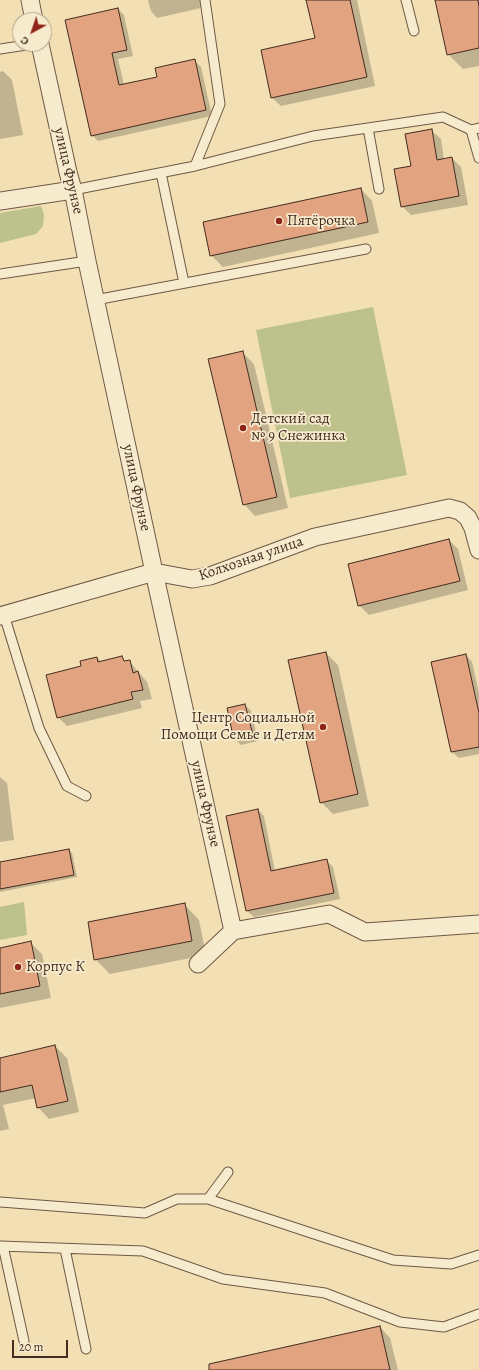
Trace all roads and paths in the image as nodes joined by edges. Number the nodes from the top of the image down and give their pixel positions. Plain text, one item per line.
1 (30, 0) edge
2 (205, 0) edge
3 (406, 0) edge
4 (32, 12) edge
5 (414, 31) dead end
6 (12, 47) edge
7 (0, 49) edge
8 (42, 52) edge
9 (368, 128) junction
10 (475, 129) edge
11 (479, 158) edge
12 (195, 166) junction
13 (161, 173) junction
14 (379, 189) dead end
15 (73, 190) junction
16 (0, 201) edge
17 (366, 249) dead end
18 (87, 261) junction
19 (0, 274) edge
20 (184, 283) junction
21 (96, 300) junction
22 (479, 550) edge
23 (154, 572) junction
24 (2, 615) edge
25 (86, 796) dead end
26 (479, 924) edge
27 (233, 931) junction
28 (198, 964) dead end
29 (228, 1172) dead end
30 (208, 1199) junction
31 (0, 1202) edge
32 (2, 1246) edge
33 (65, 1249) junction
34 (479, 1255) edge
35 (479, 1314) edge
36 (24, 1341) dead end
37 (86, 1350) dead end

1 - 4 street
2 - 12 lane
3 - 5 lane
6 - 7 lane
8 - 15 street, улица Фрунзе
9 - 10 lane
9 - 12 lane
9 - 14 lane
10 - 11 lane
12 - 13 lane
13 - 15 lane
13 - 20 lane
15 - 16 street
15 - 18 street, улица Фрунзе
17 - 20 lane
18 - 19 lane
18 - 21 street, улица Фрунзе
20 - 21 lane
21 - 23 street, улица Фрунзе
22 - 23 street, Колхозная улица
23 - 24 street, Колхозная улица
23 - 27 street, улица Фрунзе
24 - 25 lane
26 - 27 street
27 - 28 street
29 - 30 lane
30 - 31 lane
30 - 34 lane
32 - 33 lane
32 - 36 lane
33 - 35 lane
33 - 37 lane

